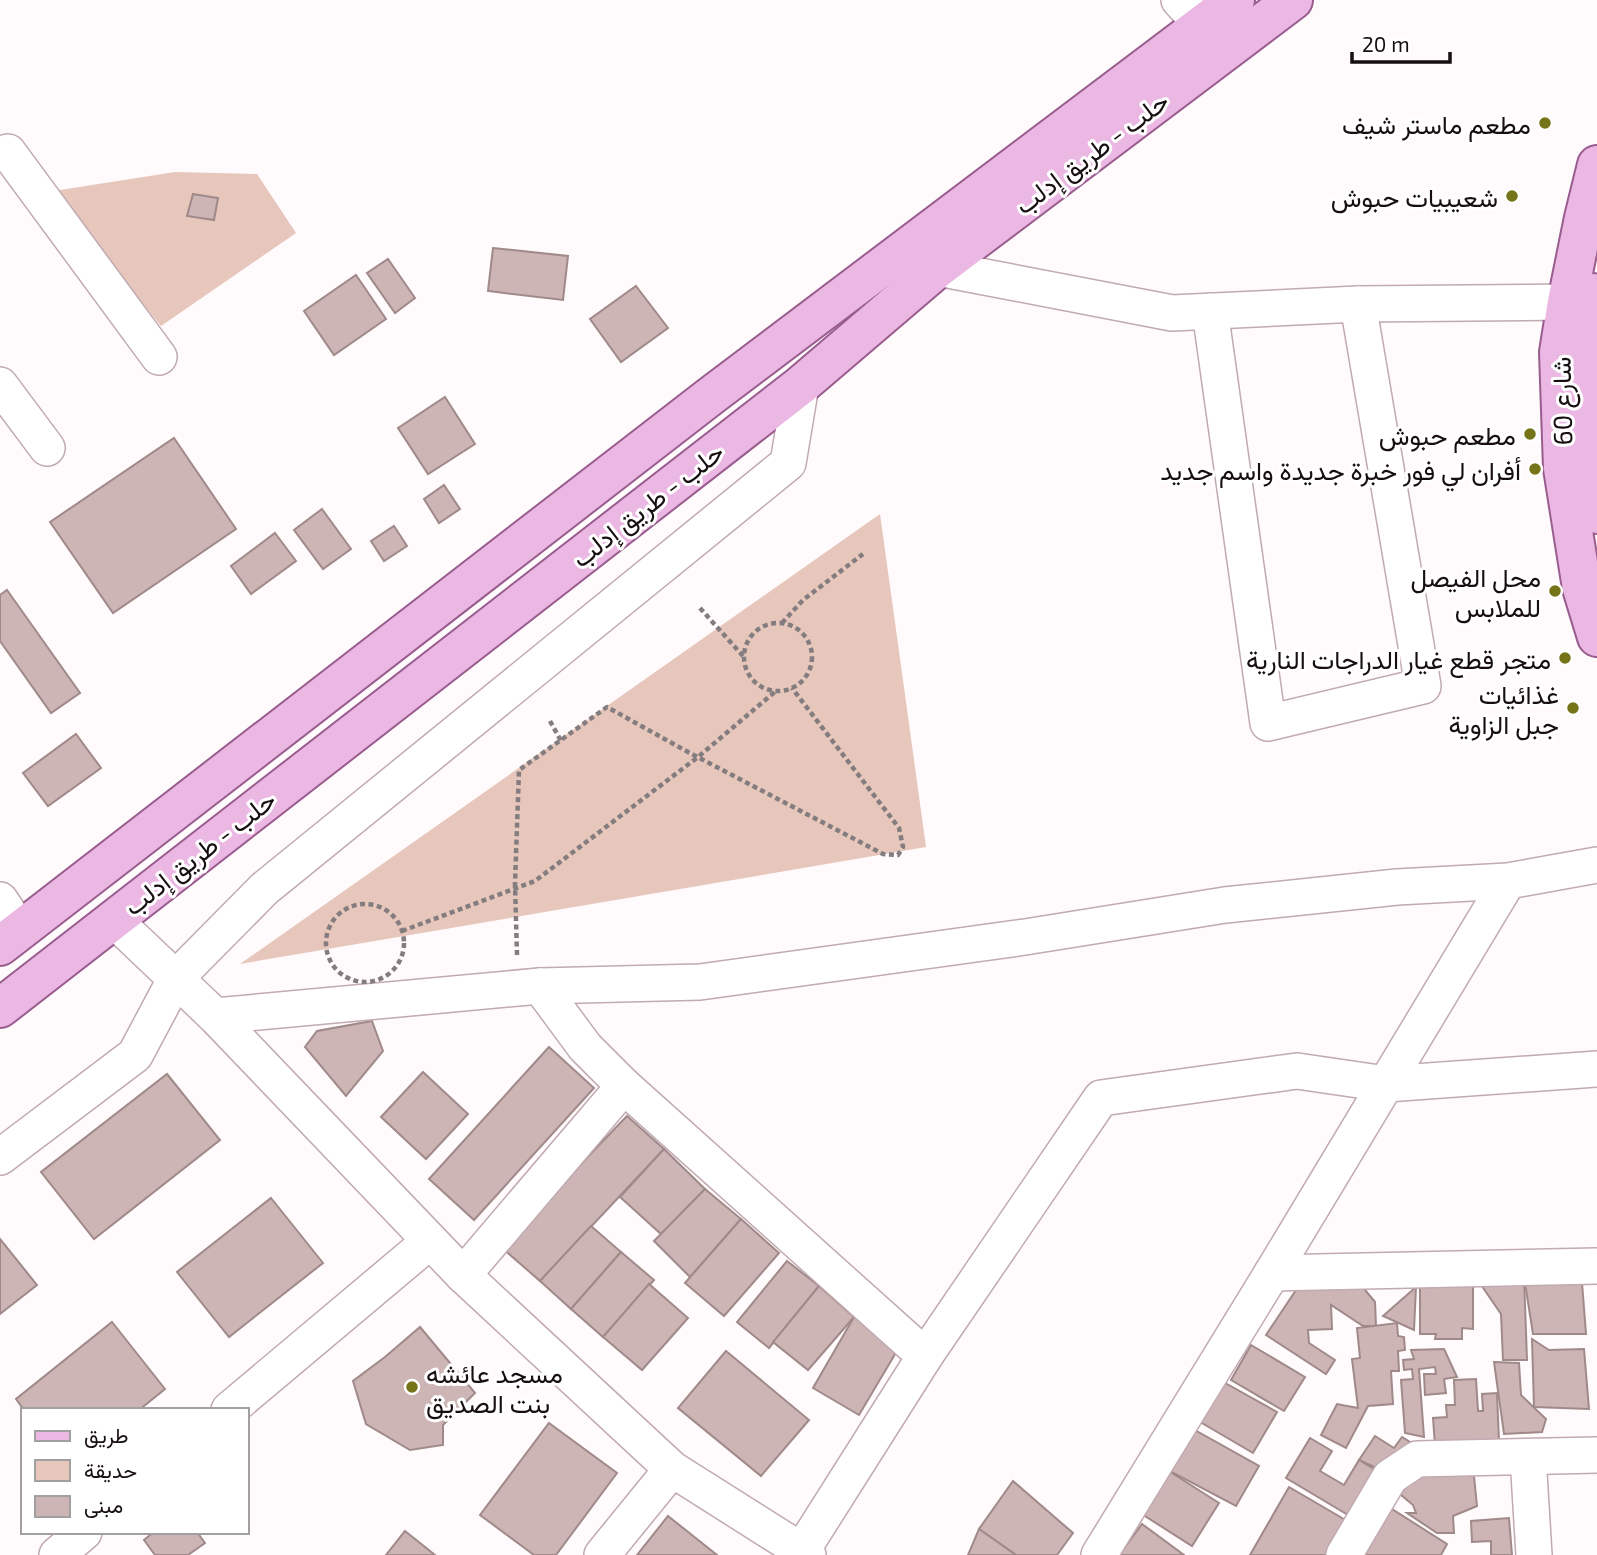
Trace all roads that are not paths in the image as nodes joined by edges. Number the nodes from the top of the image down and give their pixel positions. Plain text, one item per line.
1 (1235, 0) edge
2 (1293, 0) edge
3 (1190, 12) edge
4 (8, 152) dead end
5 (1597, 165) edge
6 (938, 268) junction
7 (1597, 268) edge
8 (1567, 302) junction
9 (1358, 304) junction
10 (1210, 311) junction
11 (1592, 337) edge
12 (159, 357) dead end
13 (0, 385) edge
14 (802, 385) junction
15 (47, 448) dead end
16 (1597, 514) edge
17 (1597, 637) edge
18 (1597, 865) edge
19 (1508, 881) junction
20 (113, 919) junction
21 (7, 926) edge
22 (176, 978) junction
23 (540, 986) junction
24 (0, 1008) edge
25 (215, 1016) junction
26 (1597, 1069) edge
27 (1386, 1084) junction
28 (624, 1086) junction
29 (0, 1157) edge
30 (430, 1241) junction
31 (1597, 1266) edge
32 (1272, 1273) junction
33 (463, 1275) junction
34 (925, 1356) junction
35 (231, 1408) edge
36 (1597, 1455) edge
37 (1528, 1457) junction
38 (672, 1469) junction
39 (82, 1534) edge
40 (803, 1554) edge
41 (57, 1555) edge
42 (602, 1555) edge
43 (1099, 1555) edge
44 (1344, 1555) edge
45 (1534, 1555) edge

1 - 3 main road, حلب - طريق إدلب
2 - 6 main road, حلب - طريق إدلب
3 - 21 main road, حلب - طريق إدلب
4 - 12 street
5 - 8 main road, شارع 60
6 - 10 street
6 - 14 main road, حلب - طريق إدلب
7 - 11 main road, شارع 60
8 - 9 street
8 - 17 main road, شارع 60
9 - 10 street
9 - 10 street
11 - 16 main road, شارع 60
13 - 15 street
14 - 20 main road, حلب - طريق إدلب
14 - 22 street
18 - 19 street
19 - 23 street
19 - 27 street
20 - 22 street
20 - 24 main road, حلب - طريق إدلب
22 - 25 street
22 - 29 street
23 - 25 street
23 - 28 street
25 - 30 street
26 - 27 street
27 - 32 street
27 - 34 street
28 - 33 street
28 - 34 street
30 - 33 street
30 - 35 street
31 - 32 street
32 - 43 street
33 - 38 street
34 - 40 street
36 - 37 street
37 - 44 street
37 - 45 street
38 - 40 street
38 - 42 street
39 - 41 street

